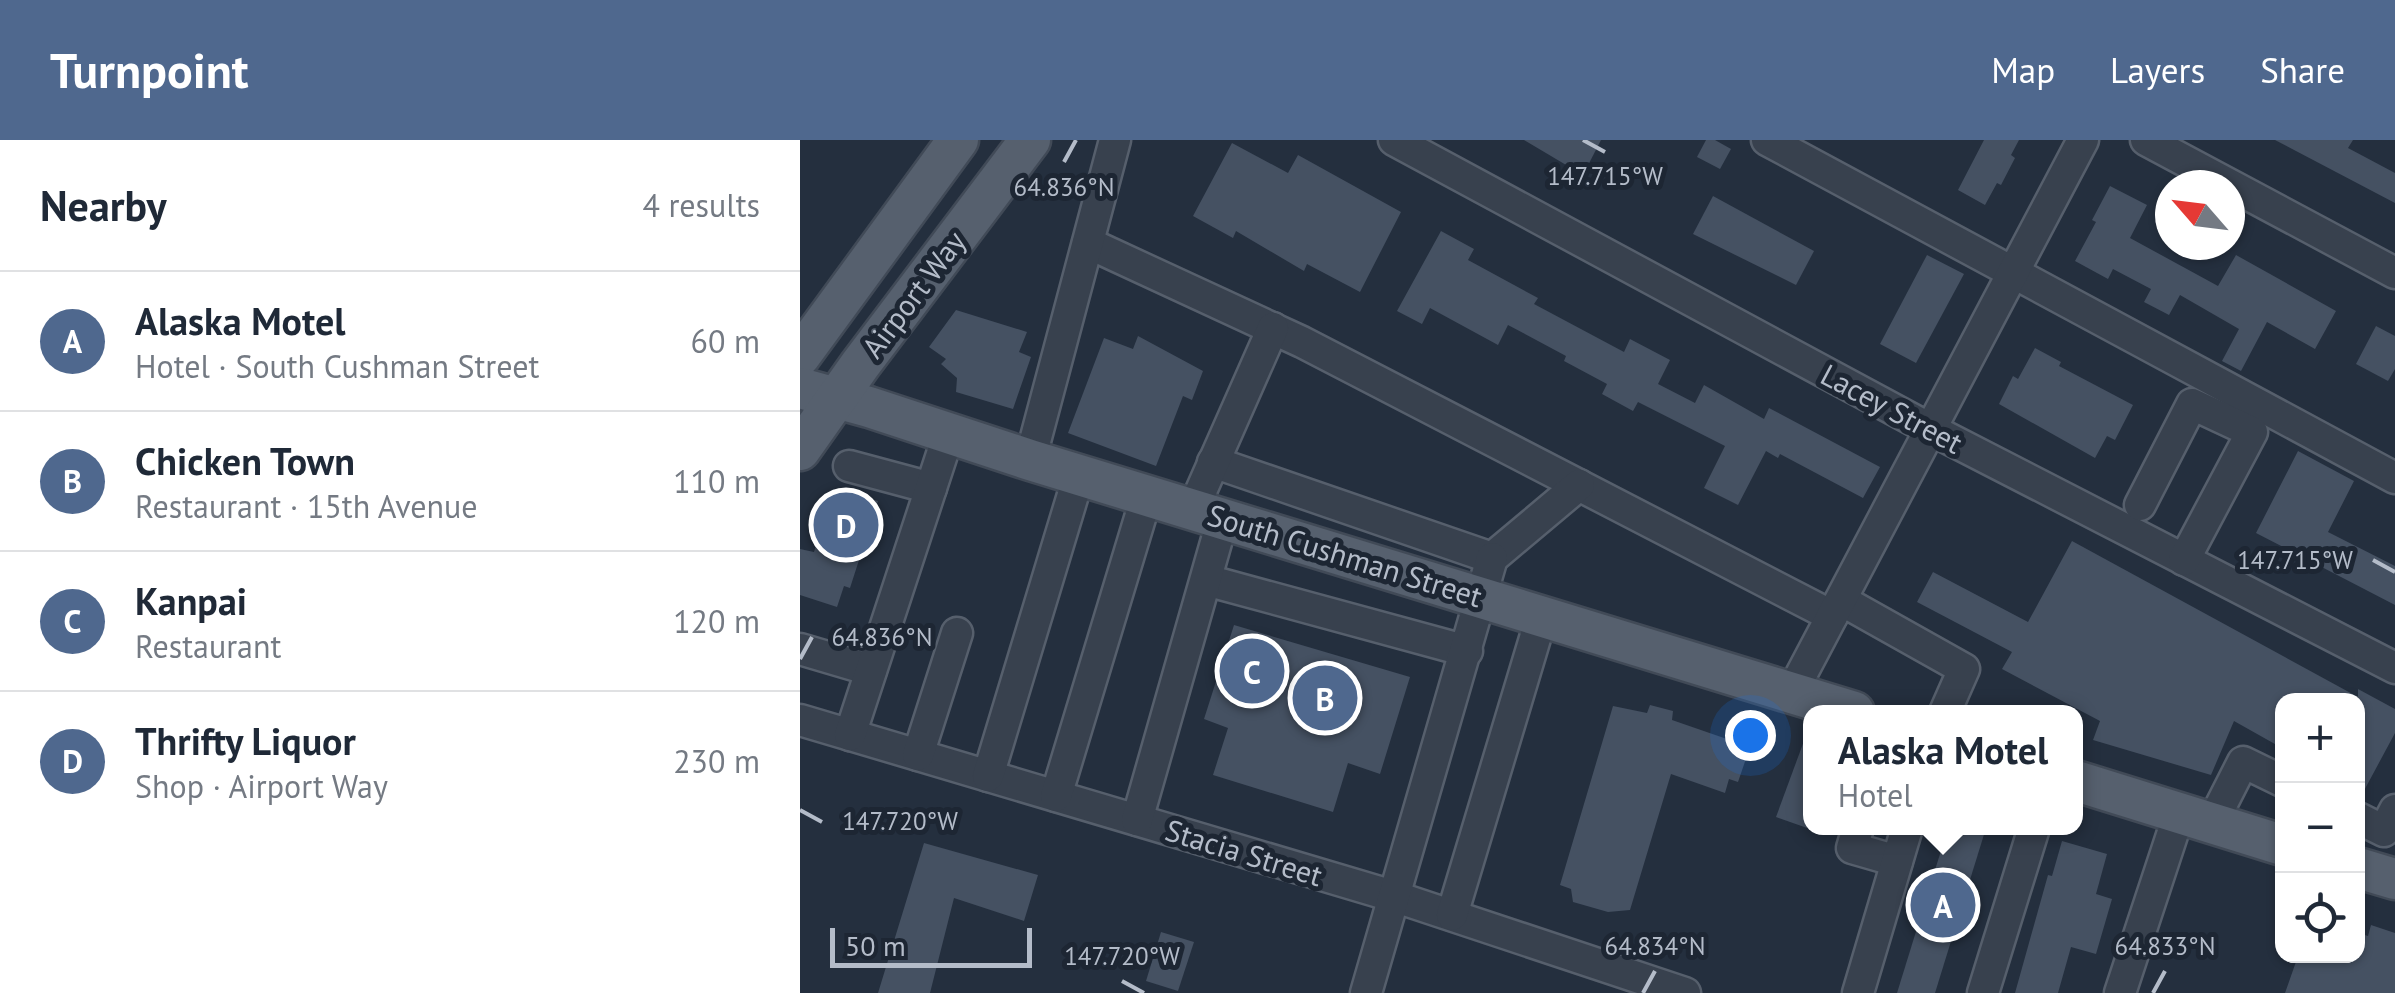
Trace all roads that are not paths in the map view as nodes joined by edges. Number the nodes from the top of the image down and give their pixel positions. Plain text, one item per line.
1 (958, 140) edge
2 (1030, 140) edge
3 (1115, 140) edge
4 (1394, 140) edge
5 (1766, 140) edge
6 (2083, 140) edge
7 (2146, 140) edge
8 (1088, 242) junction
9 (2395, 273) edge
10 (2012, 275) junction
11 (1273, 328) junction
12 (800, 356) edge
13 (818, 393) edge
14 (1930, 429) junction
15 (949, 433) junction
16 (800, 450) edge
17 (1030, 460) junction
18 (1214, 462) junction
19 (849, 466) dead end
20 (1079, 474) junction
21 (2395, 478) edge
22 (1579, 485) junction
23 (931, 488) junction
24 (1146, 495) junction
25 (2140, 505) dead end
26 (1208, 514) junction
27 (1492, 558) junction
28 (2184, 560) junction
29 (1206, 580) junction
30 (1482, 597) junction
31 (1836, 608) junction
32 (1542, 615) junction
33 (957, 633) dead end
34 (800, 649) edge
35 (1467, 651) junction
36 (2395, 668) edge
37 (871, 670) junction
38 (1792, 692) junction
39 (1832, 705) edge
40 (1948, 705) edge
41 (800, 720) edge
42 (850, 735) junction
43 (918, 755) junction
44 (988, 776) junction
45 (2275, 778) edge
46 (2083, 783) edge
47 (1056, 796) junction
48 (2395, 810) edge
49 (2196, 818) junction
50 (1137, 820) junction
51 (2365, 822) edge
52 (1856, 835) edge
53 (1905, 835) edge
54 (2032, 835) edge
55 (2275, 843) edge
56 (1897, 861) junction
57 (2365, 870) edge
58 (2395, 879) edge
59 (1396, 897) junction
60 (1452, 916) junction
61 (1366, 993) edge
62 (1685, 993) edge
63 (1858, 993) edge
64 (1983, 993) edge
65 (2120, 993) edge

1 - 12 main road, Airport Way
2 - 13 main road, Airport Way
3 - 8 street
4 - 14 street, Lacey Street
5 - 10 street
6 - 10 street
7 - 9 street
8 - 11 street
8 - 17 street
10 - 14 street
10 - 21 street
11 - 18 street
11 - 22 street
13 - 15 main road, South Cushman Street
13 - 16 main road, Airport Way
14 - 28 street, Lacey Street
14 - 31 street
15 - 17 main road, South Cushman Street
15 - 23 street
17 - 20 main road, South Cushman Street
18 - 26 street
18 - 27 street
19 - 23 street
20 - 24 main road, South Cushman Street
20 - 44 street
22 - 27 street
22 - 31 street
23 - 37 street
24 - 26 main road, South Cushman Street
24 - 47 street
25 - 28 street
26 - 29 street
26 - 30 main road, South Cushman Street
27 - 30 street
28 - 36 street, Lacey Street
29 - 35 street
29 - 50 street
30 - 32 main road, South Cushman Street
30 - 35 street
31 - 38 street
31 - 40 street
32 - 38 main road, South Cushman Street
32 - 60 street
33 - 43 street
34 - 37 street
35 - 59 street
37 - 42 street
38 - 39 main road, South Cushman Street
41 - 42 street, Stacia Street
42 - 43 street, Stacia Street
43 - 44 street, Stacia Street
44 - 47 street, Stacia Street
45 - 49 street
46 - 49 main road
47 - 50 street, Stacia Street
48 - 51 street
49 - 55 main road
49 - 65 street
50 - 59 street, Stacia Street
52 - 56 street
53 - 56 street
54 - 64 street
56 - 63 street
57 - 58 main road
59 - 60 street, Stacia Street
59 - 61 street
60 - 62 street, Stacia Street

